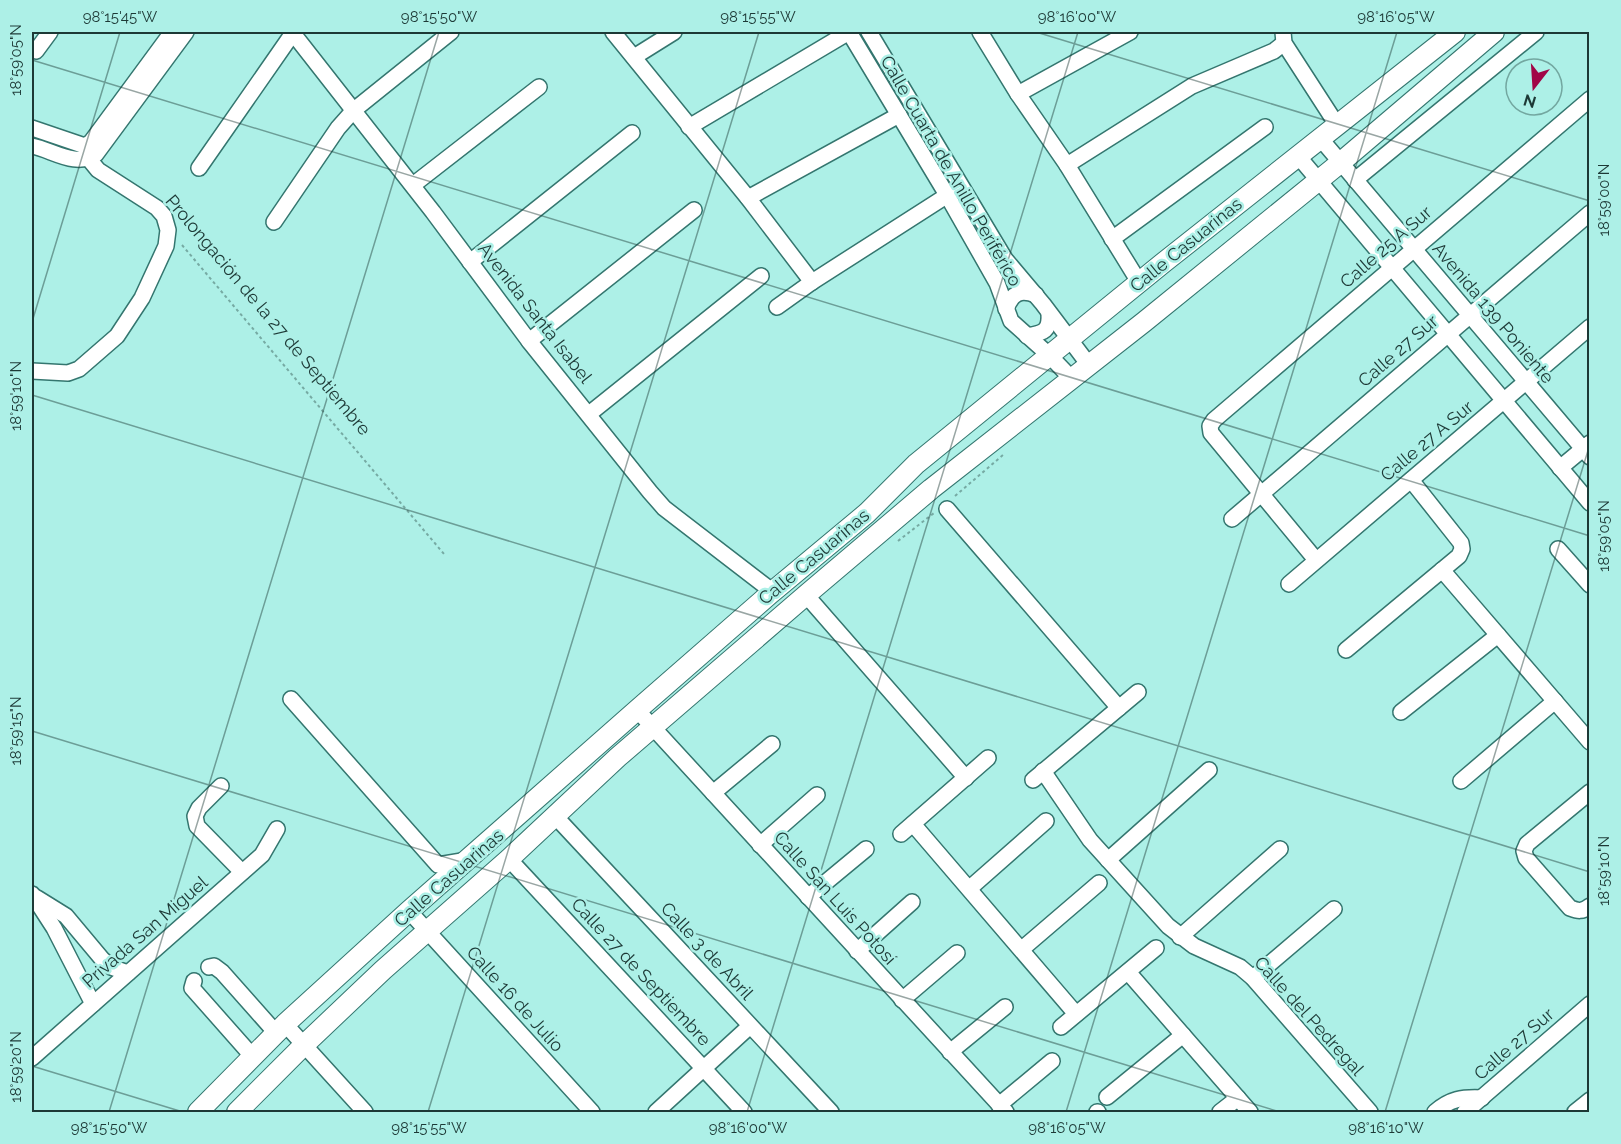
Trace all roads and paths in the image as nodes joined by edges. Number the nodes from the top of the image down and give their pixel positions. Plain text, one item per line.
1 (50, 32) edge
2 (172, 32) edge
3 (186, 32) edge
4 (451, 32) edge
5 (613, 32) edge
6 (674, 32) edge
7 (849, 32) edge
8 (869, 32) edge
9 (980, 32) edge
10 (1130, 32) edge
11 (1455, 32) edge
12 (1494, 32) edge
13 (1536, 32) edge
14 (299, 34) edge
15 (1284, 37) edge
16 (36, 51) dead end
17 (633, 57) junction
18 (539, 87) dead end
19 (1018, 94) junction
20 (1590, 99) edge
21 (354, 110) junction
22 (899, 116) junction
23 (1337, 125) junction
24 (689, 127) junction
25 (1265, 127) dead end
26 (32, 128) edge
27 (632, 133) dead end
28 (1320, 138) junction
29 (41, 143) edge
30 (87, 152) junction
31 (1298, 156) junction
32 (1340, 163) junction
33 (1067, 165) junction
34 (199, 168) dead end
35 (1319, 180) junction
36 (1355, 180) junction
37 (412, 185) junction
38 (961, 186) junction
39 (947, 195) junction
40 (748, 198) junction
41 (694, 210) dead end
42 (1590, 213) edge
43 (274, 222) dead end
44 (168, 230) junction
45 (1112, 239) junction
46 (1414, 249) junction
47 (470, 262) junction
48 (1392, 268) junction
49 (761, 276) dead end
50 (812, 282) junction
51 (1139, 282) junction
52 (1036, 295) junction
53 (777, 308) dead end
54 (1006, 309) junction
55 (1049, 313) junction
56 (1470, 316) junction
57 (1590, 327) edge
58 (1448, 334) junction
59 (1027, 336) junction
60 (1069, 339) junction
61 (529, 341) junction
62 (1049, 355) junction
63 (1089, 365) junction
64 (32, 371) edge
65 (1071, 378) junction
66 (1526, 382) junction
67 (1504, 400) junction
68 (589, 414) junction
69 (1587, 450) edge
70 (1008, 451) dead end
71 (1560, 468) junction
72 (1411, 480) junction
73 (1262, 494) junction
74 (1590, 503) edge
75 (945, 506) junction
76 (1232, 519) dead end
77 (898, 541) dead end
78 (1558, 549) dead end
79 (444, 555) dead end
80 (1316, 560) junction
81 (1442, 570) junction
82 (1289, 584) dead end
83 (1590, 585) edge
84 (771, 593) junction
85 (806, 595) junction
86 (1498, 635) junction
87 (1346, 650) dead end
88 (1138, 692) dead end
89 (291, 699) dead end
90 (1555, 701) junction
91 (1119, 708) junction
92 (637, 710) junction
93 (1401, 712) dead end
94 (653, 728) junction
95 (1590, 742) edge
96 (772, 744) dead end
97 (988, 758) dead end
98 (1209, 770) dead end
99 (966, 778) junction
100 (1461, 781) dead end
101 (221, 786) dead end
102 (1590, 792) edge
103 (713, 793) junction
104 (817, 795) dead end
105 (555, 816) junction
106 (1046, 821) dead end
107 (913, 824) junction
108 (277, 829) dead end
109 (901, 834) dead end
110 (760, 845) junction
111 (866, 849) dead end
112 (1280, 849) dead end
113 (509, 859) junction
114 (470, 860) junction
115 (1107, 860) junction
116 (242, 872) junction
117 (1099, 883) dead end
118 (969, 888) junction
119 (33, 895) edge
120 (808, 897) junction
121 (912, 902) dead end
122 (1590, 906) edge
123 (1334, 909) dead end
124 (409, 911) junction
125 (427, 931) junction
126 (1180, 937) junction
127 (1156, 948) dead end
128 (1022, 949) junction
129 (858, 951) junction
130 (957, 953) dead end
131 (209, 967) dead end
132 (1128, 972) junction
133 (128, 973) junction
134 (1253, 978) junction
135 (195, 981) dead end
136 (902, 1000) junction
137 (93, 1004) junction
138 (1590, 1004) edge
139 (1005, 1007) dead end
140 (1076, 1014) junction
141 (750, 1026) junction
142 (1061, 1027) dead end
143 (281, 1029) junction
144 (1183, 1035) junction
145 (304, 1044) junction
146 (951, 1052) junction
147 (253, 1057) junction
148 (32, 1058) edge
149 (1052, 1061) dead end
150 (704, 1070) junction
151 (1107, 1097) dead end
152 (1238, 1098) junction
153 (1482, 1098) junction
154 (1590, 1100) edge
155 (1002, 1109) edge
156 (198, 1113) edge
157 (237, 1113) edge
158 (365, 1113) edge
159 (592, 1113) edge
160 (656, 1113) edge
161 (744, 1113) edge
162 (831, 1113) edge
163 (1220, 1113) edge
164 (1250, 1113) edge
165 (1370, 1113) edge
166 (1435, 1113) edge
167 (1465, 1113) edge
168 (1575, 1113) edge

1 - 16 street
2 - 30 street
3 - 30 street
4 - 21 street
5 - 17 street
6 - 17 street
7 - 22 street, Calle Cuarta de Anillo Periférico
7 - 24 street
8 - 38 street, Calle Cuarta de Anillo Periférico
9 - 19 street
10 - 19 street
11 - 23 main road, Calle Casuarinas
12 - 32 main road, Calle Casuarinas
13 - 36 street
14 - 21 street, Avenida Santa Isabel
14 - 34 street
15 - 23 street
15 - 33 street
17 - 24 street
18 - 37 street
19 - 33 street
20 - 46 street, Calle 25 A Sur
21 - 37 street, Avenida Santa Isabel
21 - 43 street
22 - 39 street, Calle Cuarta de Anillo Periférico
22 - 40 street
23 - 28 main road, Calle Casuarinas
24 - 40 street
25 - 45 street
26 - 29 street
27 - 47 street
28 - 31 main road, Calle Casuarinas
28 - 32 street, Avenida 139 Poniente
29 - 30 street
30 - 44 street, Prolongación de la 27 de Septiembre
31 - 35 street
31 - 51 main road, Calle Casuarinas
32 - 35 main road, Calle Casuarinas
32 - 36 street, Avenida 139 Poniente
33 - 45 street
35 - 48 street
35 - 63 main road, Calle Casuarinas
36 - 46 street, Avenida 139 Poniente
37 - 47 street, Avenida Santa Isabel
38 - 39 street
38 - 52 street, Calle Cuarta de Anillo Periférico
39 - 50 street
39 - 54 street, Calle Cuarta de Anillo Periférico
40 - 50 street
41 - 61 street
42 - 56 street, Calle 27 Sur
44 - 64 street
44 - 79 path, Prolongación de la 27 de Septiembre
45 - 51 street
46 - 48 street, Calle 25 A Sur
46 - 56 street, Avenida 139 Poniente
47 - 61 street, Avenida Santa Isabel
48 - 58 street
48 - 73 street, Calle 25 A Sur
49 - 68 street
50 - 53 street
51 - 60 main road, Calle Casuarinas
52 - 54 street
52 - 55 street, Calle Cuarta de Anillo Periférico
54 - 59 street, Calle Cuarta de Anillo Periférico
55 - 59 street
55 - 60 street, Calle Cuarta de Anillo Periférico
56 - 58 street, Calle 27 Sur
56 - 66 street, Avenida 139 Poniente
57 - 66 street, Calle 27 A Sur
58 - 67 street
58 - 73 street, Calle 27 Sur
59 - 62 street, Calle Cuarta de Anillo Periférico
60 - 62 main road, Calle Casuarinas
60 - 63 street, Calle Cuarta de Anillo Periférico
61 - 68 street, Avenida Santa Isabel
62 - 65 street, Calle Cuarta de Anillo Periférico
62 - 84 main road, Calle Casuarinas
63 - 65 main road, Calle Casuarinas
65 - 85 main road, Calle Casuarinas
66 - 67 street, Calle 27 A Sur
66 - 69 street, Avenida 139 Poniente
67 - 71 street
67 - 72 street, Calle 27 A Sur
68 - 84 street, Avenida Santa Isabel
69 - 71 street
70 - 75 path
71 - 74 street
72 - 80 street, Calle 27 A Sur
72 - 81 street
73 - 76 street, Calle 27 Sur
73 - 80 street
75 - 77 path
75 - 91 street
78 - 83 street
80 - 82 street, Calle 27 A Sur
81 - 86 street
81 - 87 street
84 - 92 main road, Calle Casuarinas
85 - 94 main road, Calle Casuarinas
85 - 99 street
86 - 90 street
86 - 93 street
88 - 91 street
89 - 114 street
90 - 95 street
90 - 100 street
91 - 115 street, Calle del Pedregal
92 - 94 street, Calle San Luis Potosí
92 - 114 main road, Calle Casuarinas
94 - 103 street, Calle San Luis Potosí
94 - 105 main road, Calle Casuarinas
96 - 103 street
97 - 99 street
98 - 115 street
99 - 107 street
101 - 116 street
102 - 122 street
103 - 110 street, Calle San Luis Potosí
104 - 110 street
105 - 113 main road, Calle Casuarinas
105 - 141 street, Calle 3 de Abril
106 - 118 street
107 - 109 street
107 - 118 street
108 - 116 street, Privada San Miguel
110 - 120 street, Calle San Luis Potosí
111 - 120 street
112 - 126 street
113 - 125 main road, Calle Casuarinas
113 - 150 street, Calle 27 de Septiembre
114 - 124 main road, Calle Casuarinas
115 - 126 street, Calle del Pedregal
116 - 133 street, Privada San Miguel
117 - 128 street
118 - 128 street
119 - 133 street
119 - 137 street
120 - 129 street, Calle San Luis Potosí
121 - 129 street
123 - 134 street
124 - 125 street, Calle 16 de Julio
124 - 143 main road, Calle Casuarinas
125 - 145 main road, Calle Casuarinas
125 - 159 street, Calle 16 de Julio
126 - 134 street, Calle del Pedregal
127 - 132 street
128 - 140 street
129 - 136 street, Calle San Luis Potosí
130 - 136 street
131 - 143 street
132 - 140 street
132 - 144 street
133 - 137 street, Privada San Miguel
134 - 165 street, Calle del Pedregal
135 - 147 street
136 - 146 street, Calle San Luis Potosí
137 - 148 street, Privada San Miguel
138 - 153 street, Calle 27 Sur
139 - 146 street
140 - 142 street
141 - 150 street
141 - 162 street, Calle 3 de Abril
143 - 145 street
143 - 147 main road, Calle Casuarinas
144 - 151 street
144 - 152 street
145 - 157 main road, Calle Casuarinas
145 - 158 street
146 - 155 street, Calle San Luis Potosí
147 - 156 main road, Calle Casuarinas
149 - 155 street
150 - 160 street
150 - 161 street, Calle 27 de Septiembre
152 - 163 street
152 - 164 street
153 - 166 street
153 - 167 street, Calle 27 Sur
154 - 168 street

